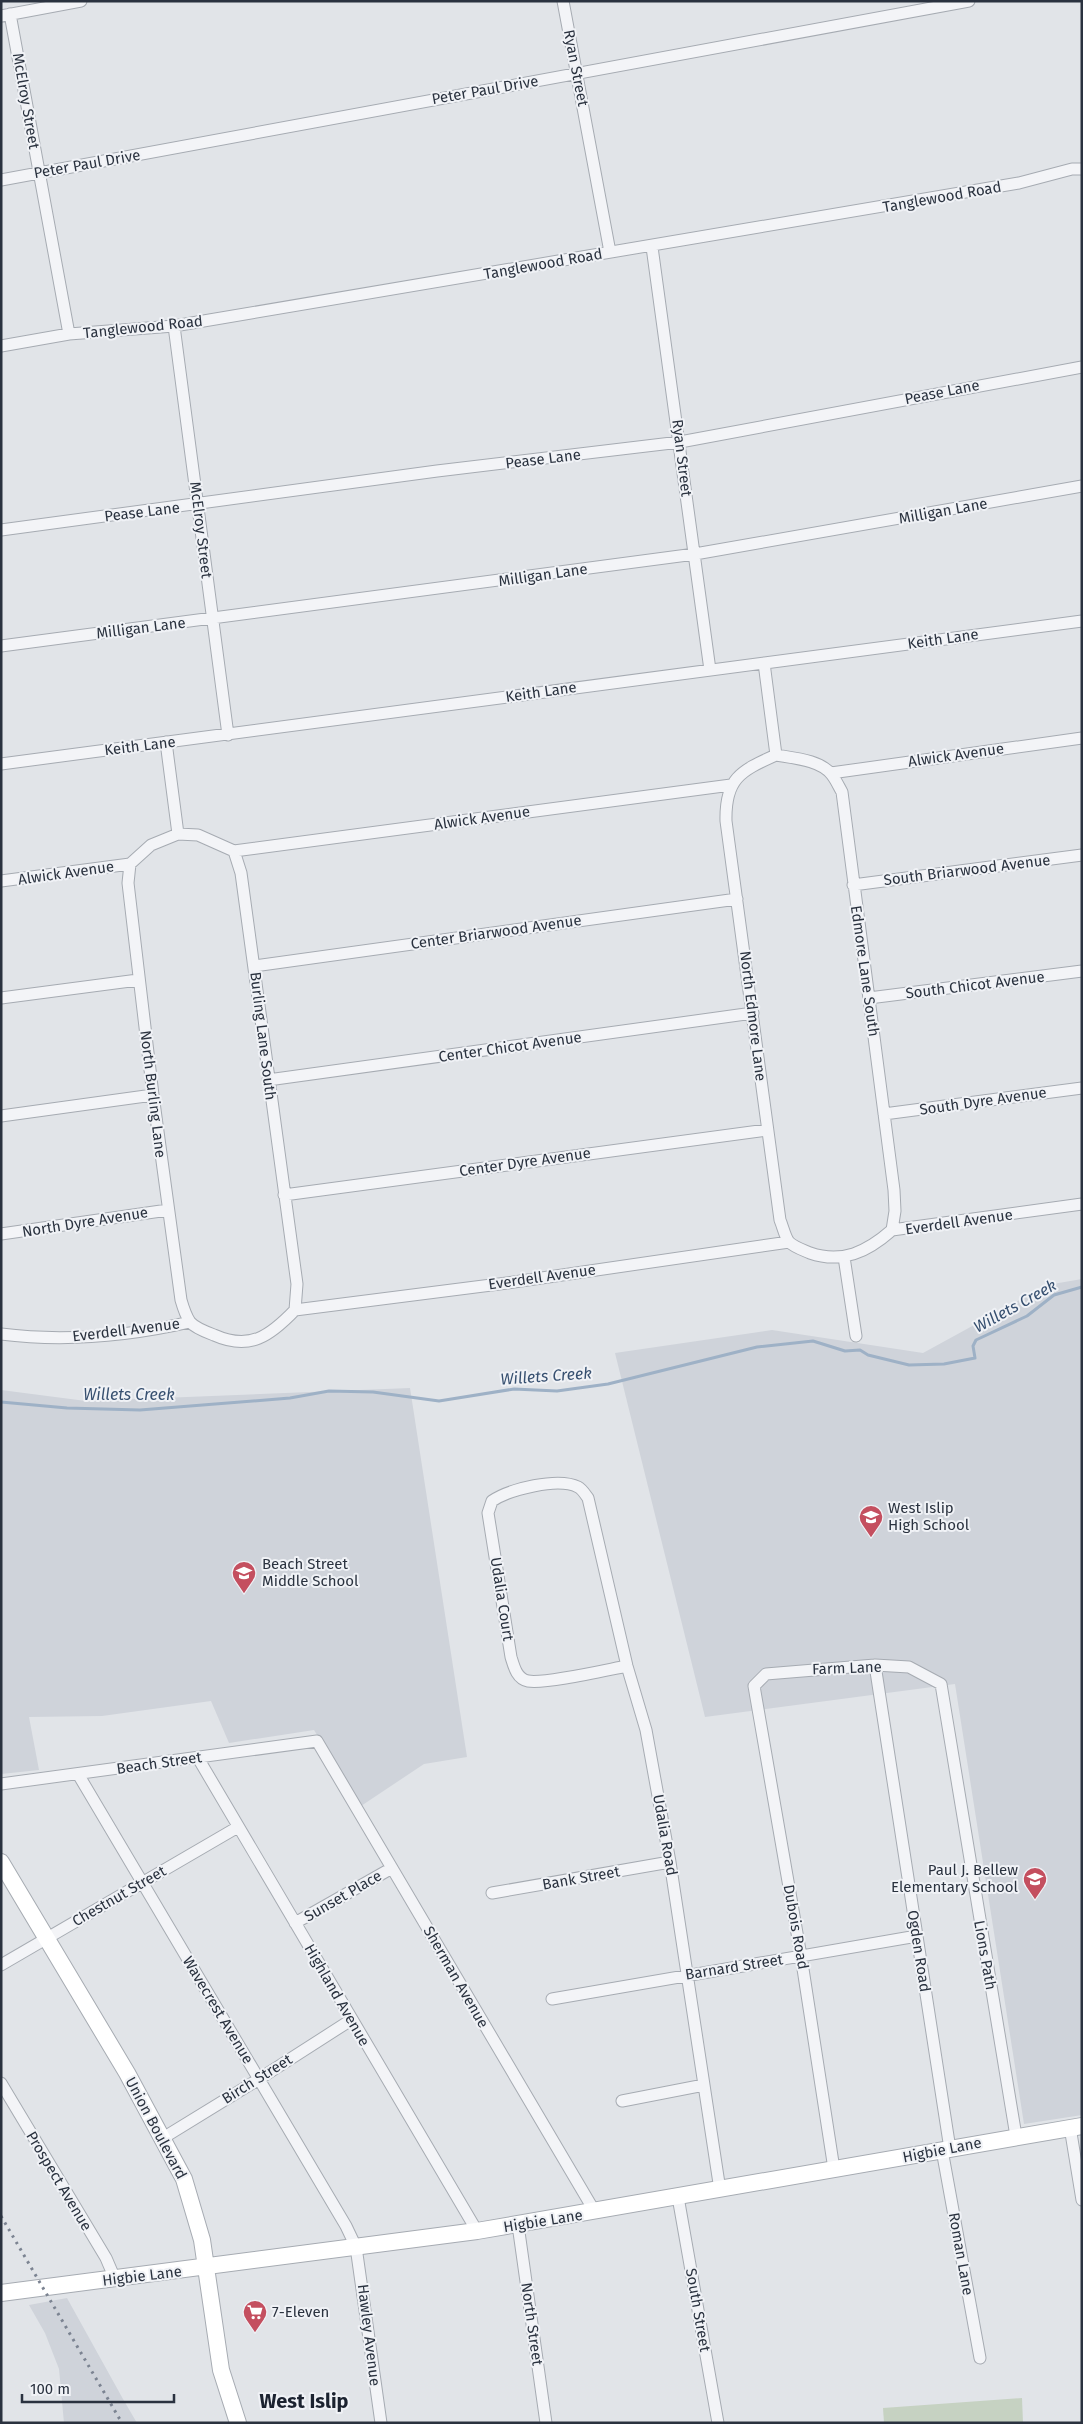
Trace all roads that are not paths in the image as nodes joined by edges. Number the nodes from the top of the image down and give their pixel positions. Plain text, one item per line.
1 (81, 1) edge
2 (563, 1) edge
3 (969, 1) edge
4 (6, 15) edge
5 (577, 74) junction
6 (1082, 169) edge
7 (39, 173) junction
8 (1, 180) edge
9 (652, 247) junction
10 (610, 252) junction
11 (174, 326) junction
12 (69, 334) junction
13 (1, 346) edge
14 (1082, 367) edge
15 (680, 442) junction
16 (1082, 486) edge
17 (198, 504) junction
18 (1, 530) edge
19 (694, 554) junction
20 (213, 620) junction
21 (1082, 621) edge
22 (1, 646) edge
23 (764, 663) junction
24 (710, 670) junction
25 (228, 735) junction
26 (1082, 738) edge
27 (166, 742) junction
28 (776, 756) junction
29 (1, 764) edge
30 (831, 773) junction
31 (730, 785) junction
32 (178, 834) junction
33 (234, 851) junction
34 (1082, 855) edge
35 (130, 864) junction
36 (1, 881) edge
37 (853, 885) junction
38 (737, 899) junction
39 (254, 966) junction
40 (1082, 971) edge
41 (138, 980) junction
42 (1, 998) edge
43 (869, 998) junction
44 (753, 1014) junction
45 (268, 1080) junction
46 (1082, 1088) edge
47 (153, 1095) junction
48 (884, 1114) junction
49 (1, 1116) edge
50 (767, 1130) junction
51 (284, 1195) junction
52 (1082, 1204) edge
53 (168, 1210) junction
54 (892, 1230) junction
55 (1, 1234) edge
56 (789, 1242) junction
57 (844, 1257) junction
58 (296, 1310) junction
59 (190, 1322) junction
60 (1, 1334) edge
61 (856, 1336) dead end
62 (580, 1487) joint
63 (875, 1665) junction
64 (627, 1666) junction
65 (941, 1684) joint
66 (754, 1686) joint
67 (317, 1741) joint
68 (198, 1758) junction
69 (78, 1774) junction
70 (1, 1784) edge
71 (238, 1828) junction
72 (1, 1862) edge
73 (670, 1862) junction
74 (392, 1868) junction
75 (141, 1883) junction
76 (492, 1893) dead end
77 (295, 1923) junction
78 (917, 1936) junction
79 (46, 1938) junction
80 (801, 1956) junction
81 (1, 1965) edge
82 (687, 1975) junction
83 (552, 1999) dead end
84 (351, 2020) junction
85 (259, 2079) junction
86 (1, 2083) edge
87 (704, 2086) junction
88 (622, 2101) dead end
89 (1076, 2126) edge
90 (1016, 2136) junction
91 (163, 2138) junction
92 (946, 2150) junction
93 (834, 2169) junction
94 (720, 2190) junction
95 (678, 2197) junction
96 (1082, 2200) edge
97 (595, 2212) junction
98 (518, 2225) junction
99 (477, 2231) junction
100 (356, 2247) junction
101 (206, 2268) junction
102 (115, 2279) junction
103 (1, 2293) edge
104 (980, 2358) dead end
105 (238, 2423) edge
106 (381, 2423) edge
107 (546, 2423) edge
108 (718, 2423) edge

1 - 4 street
2 - 5 street, Ryan Street
3 - 5 street, Peter Paul Drive
4 - 7 street, McElroy Street
5 - 7 street, Peter Paul Drive
5 - 10 street, Ryan Street
6 - 9 street, Tanglewood Road
7 - 8 street, Peter Paul Drive
7 - 12 street, McElroy Street
9 - 10 street, Tanglewood Road
9 - 15 street, Ryan Street
10 - 11 street, Tanglewood Road
11 - 12 street, Tanglewood Road
11 - 17 street, McElroy Street
12 - 13 street, Tanglewood Road
14 - 15 street, Pease Lane
15 - 17 street, Pease Lane
15 - 19 street, Ryan Street
16 - 19 street, Milligan Lane
17 - 18 street, Pease Lane
17 - 20 street, McElroy Street
19 - 20 street, Milligan Lane
19 - 24 street, Ryan Street
20 - 22 street, Milligan Lane
20 - 25 street, McElroy Street
21 - 23 street, Keith Lane
23 - 24 street, Keith Lane
23 - 28 street
24 - 25 street, Keith Lane
25 - 27 street, Keith Lane
26 - 30 street, Alwick Avenue
27 - 29 street, Keith Lane
27 - 32 street
28 - 30 street
28 - 31 street
30 - 37 street, Edmore Lane South
31 - 33 street, Alwick Avenue
31 - 38 street, North Edmore Lane
32 - 33 street
32 - 35 street
33 - 39 street, Burling Lane South
34 - 37 street, South Briarwood Avenue
35 - 36 street, Alwick Avenue
35 - 41 street, North Burling Lane
37 - 43 street, Edmore Lane South
38 - 39 street, Center Briarwood Avenue
38 - 44 street, North Edmore Lane
39 - 45 street, Burling Lane South
40 - 43 street, South Chicot Avenue
41 - 42 street
41 - 47 street, North Burling Lane
43 - 48 street, Edmore Lane South
44 - 45 street, Center Chicot Avenue
44 - 50 street, North Edmore Lane
45 - 51 street, Burling Lane South
46 - 48 street, South Dyre Avenue
47 - 49 street
47 - 53 street, North Burling Lane
48 - 54 street, Edmore Lane South
50 - 51 street, Center Dyre Avenue
50 - 56 street, North Edmore Lane
51 - 58 street, Burling Lane South
52 - 54 street, Everdell Avenue
53 - 55 street, North Dyre Avenue
53 - 59 street, North Burling Lane
54 - 57 street, Everdell Avenue
56 - 57 street
56 - 58 street, Everdell Avenue
57 - 61 street
58 - 59 street
59 - 60 street, Everdell Avenue
62 - 64 street, Udalia Road
62 - 64 street, Udalia Court
63 - 65 street, Farm Lane
63 - 66 street, Farm Lane
63 - 78 street, Ogden Road
64 - 73 street, Udalia Road
65 - 90 street, Lions Path
66 - 80 street, Dubois Road
67 - 68 street, Beach Street
67 - 74 street, Sherman Avenue
68 - 69 street, Beach Street
68 - 71 street, Highland Avenue
69 - 70 street, Beach Street
69 - 75 street, Wavecrest Avenue
71 - 75 street, Chestnut Street
71 - 77 street, Highland Avenue
72 - 79 main road, Union Boulevard
73 - 76 street, Bank Street
73 - 82 street, Udalia Road
74 - 77 street, Sunset Place
74 - 97 street, Sherman Avenue
75 - 79 street, Chestnut Street
75 - 85 street, Wavecrest Avenue
77 - 84 street, Highland Avenue
78 - 80 street, Barnard Street
78 - 92 street, Ogden Road
79 - 81 street, Chestnut Street
79 - 91 main road, Union Boulevard
80 - 82 street, Barnard Street
80 - 93 street, Dubois Road
82 - 83 street, Barnard Street
82 - 87 street, Udalia Road
84 - 85 street, Birch Street
84 - 99 street, Highland Avenue
85 - 91 street, Birch Street
85 - 100 street, Wavecrest Avenue
86 - 102 street, Prospect Avenue
87 - 88 street
87 - 94 street, Udalia Road
89 - 90 main road, Higbie Lane
89 - 96 street
90 - 92 main road, Higbie Lane
91 - 101 main road, Union Boulevard
92 - 93 main road, Higbie Lane
92 - 104 street, Roman Lane
93 - 94 main road, Higbie Lane
94 - 95 main road, Higbie Lane
95 - 97 main road, Higbie Lane
95 - 108 street, South Street
97 - 98 main road, Higbie Lane
98 - 99 main road, Higbie Lane
98 - 107 street, North Street
99 - 100 main road, Higbie Lane
100 - 101 main road, Higbie Lane
100 - 106 street, Hawley Avenue
101 - 102 main road, Higbie Lane
101 - 105 main road, Union Boulevard
102 - 103 main road, Higbie Lane

